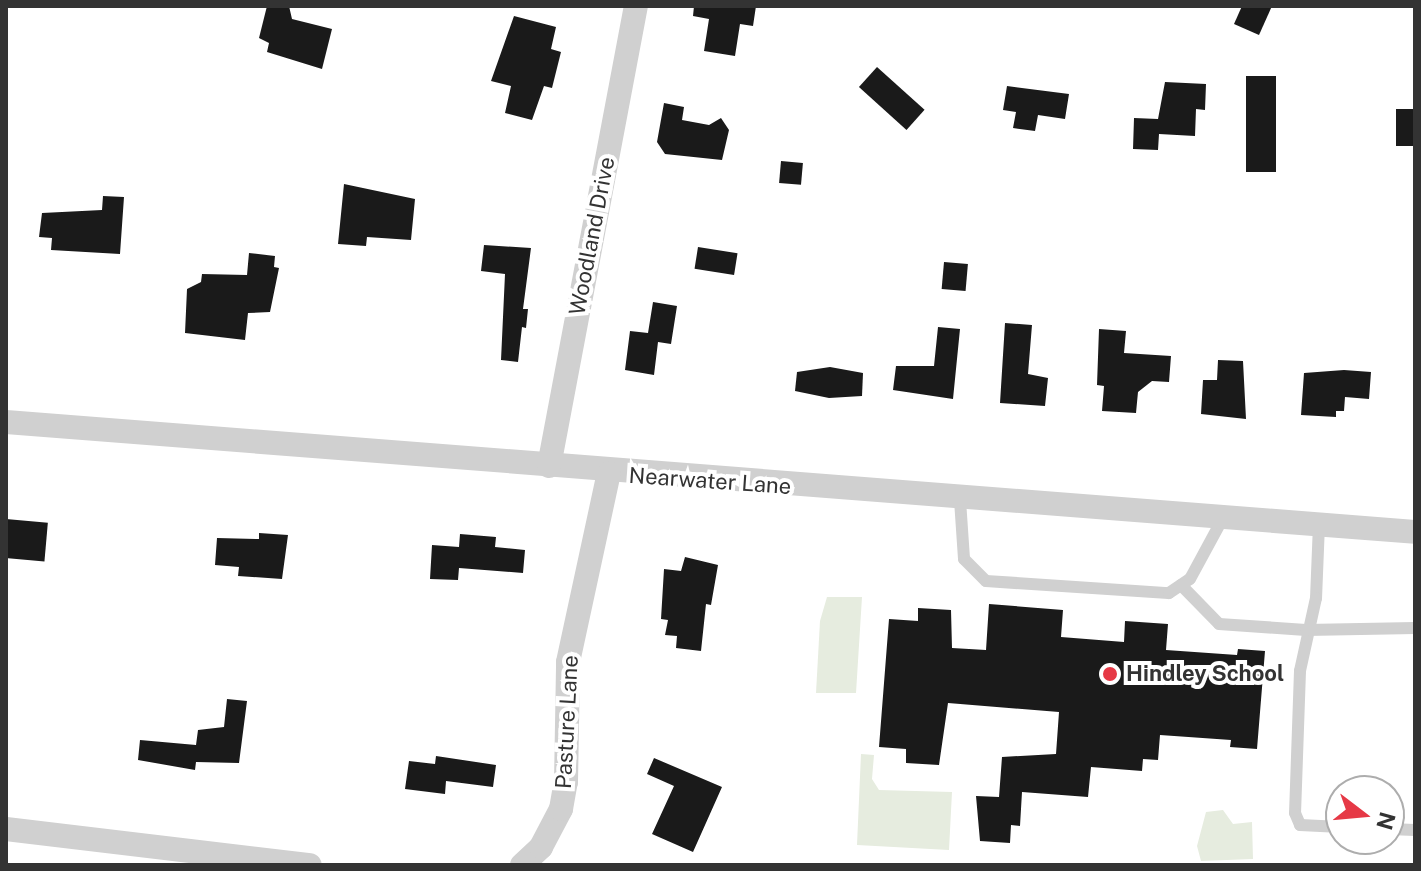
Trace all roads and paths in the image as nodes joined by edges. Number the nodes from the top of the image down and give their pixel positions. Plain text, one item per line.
1 (636, 6) edge
2 (6, 422) edge
3 (549, 466) junction
4 (609, 473) junction
5 (960, 500) junction
6 (1223, 518) junction
7 (1319, 524) junction
8 (1415, 532) edge
9 (1181, 585) junction
10 (1415, 628) edge
11 (1306, 630) junction
12 (1325, 826) edge
13 (6, 829) edge
14 (310, 865) edge
15 (522, 865) edge

1 - 3 street, Woodland Drive
2 - 3 street, Nearwater Lane
3 - 4 street, Nearwater Lane
4 - 5 street, Nearwater Lane
4 - 15 street, Pasture Lane
5 - 6 street, Nearwater Lane
5 - 9 lane
6 - 7 street, Nearwater Lane
6 - 9 lane
7 - 8 street, Nearwater Lane
7 - 11 lane
9 - 11 lane
10 - 11 lane
11 - 12 lane
13 - 14 street

